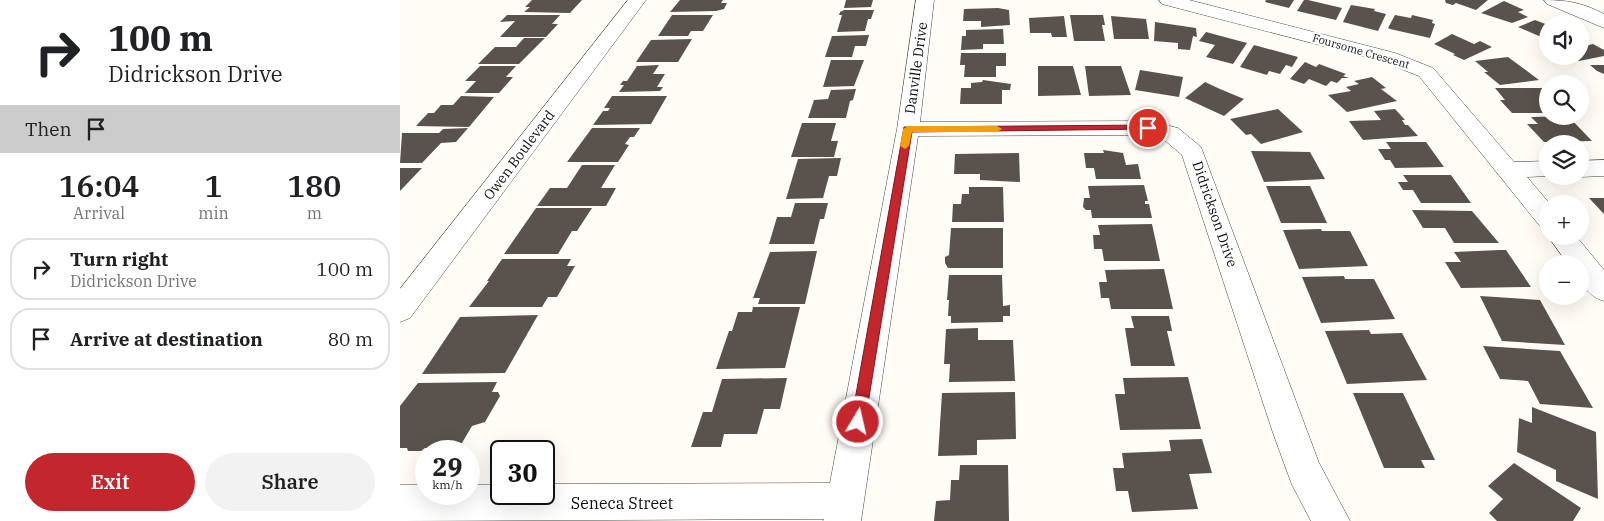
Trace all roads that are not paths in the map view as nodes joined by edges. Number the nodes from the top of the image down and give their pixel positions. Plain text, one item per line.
1 (637, 0) edge
2 (925, 0) edge
3 (1168, 0) edge
4 (1554, 0) edge
5 (1599, 14) edge
6 (908, 129) junction
7 (1604, 168) edge
8 (1539, 169) edge
9 (1589, 169) edge
10 (1509, 170) junction
11 (1539, 208) edge
12 (1568, 245) edge
13 (1604, 290) edge
14 (400, 310) edge
15 (400, 503) edge
16 (844, 511) edge
17 (1331, 521) edge

1 - 14 street, Owen Boulevard
2 - 6 street, Danville Drive
3 - 10 street, Foursome Crescent
4 - 5 street
6 - 16 street, Danville Drive
6 - 17 street, Didrickson Drive
7 - 9 street
8 - 10 street
10 - 11 street, Foursome Crescent
12 - 13 street
15 - 16 street, Seneca Street

